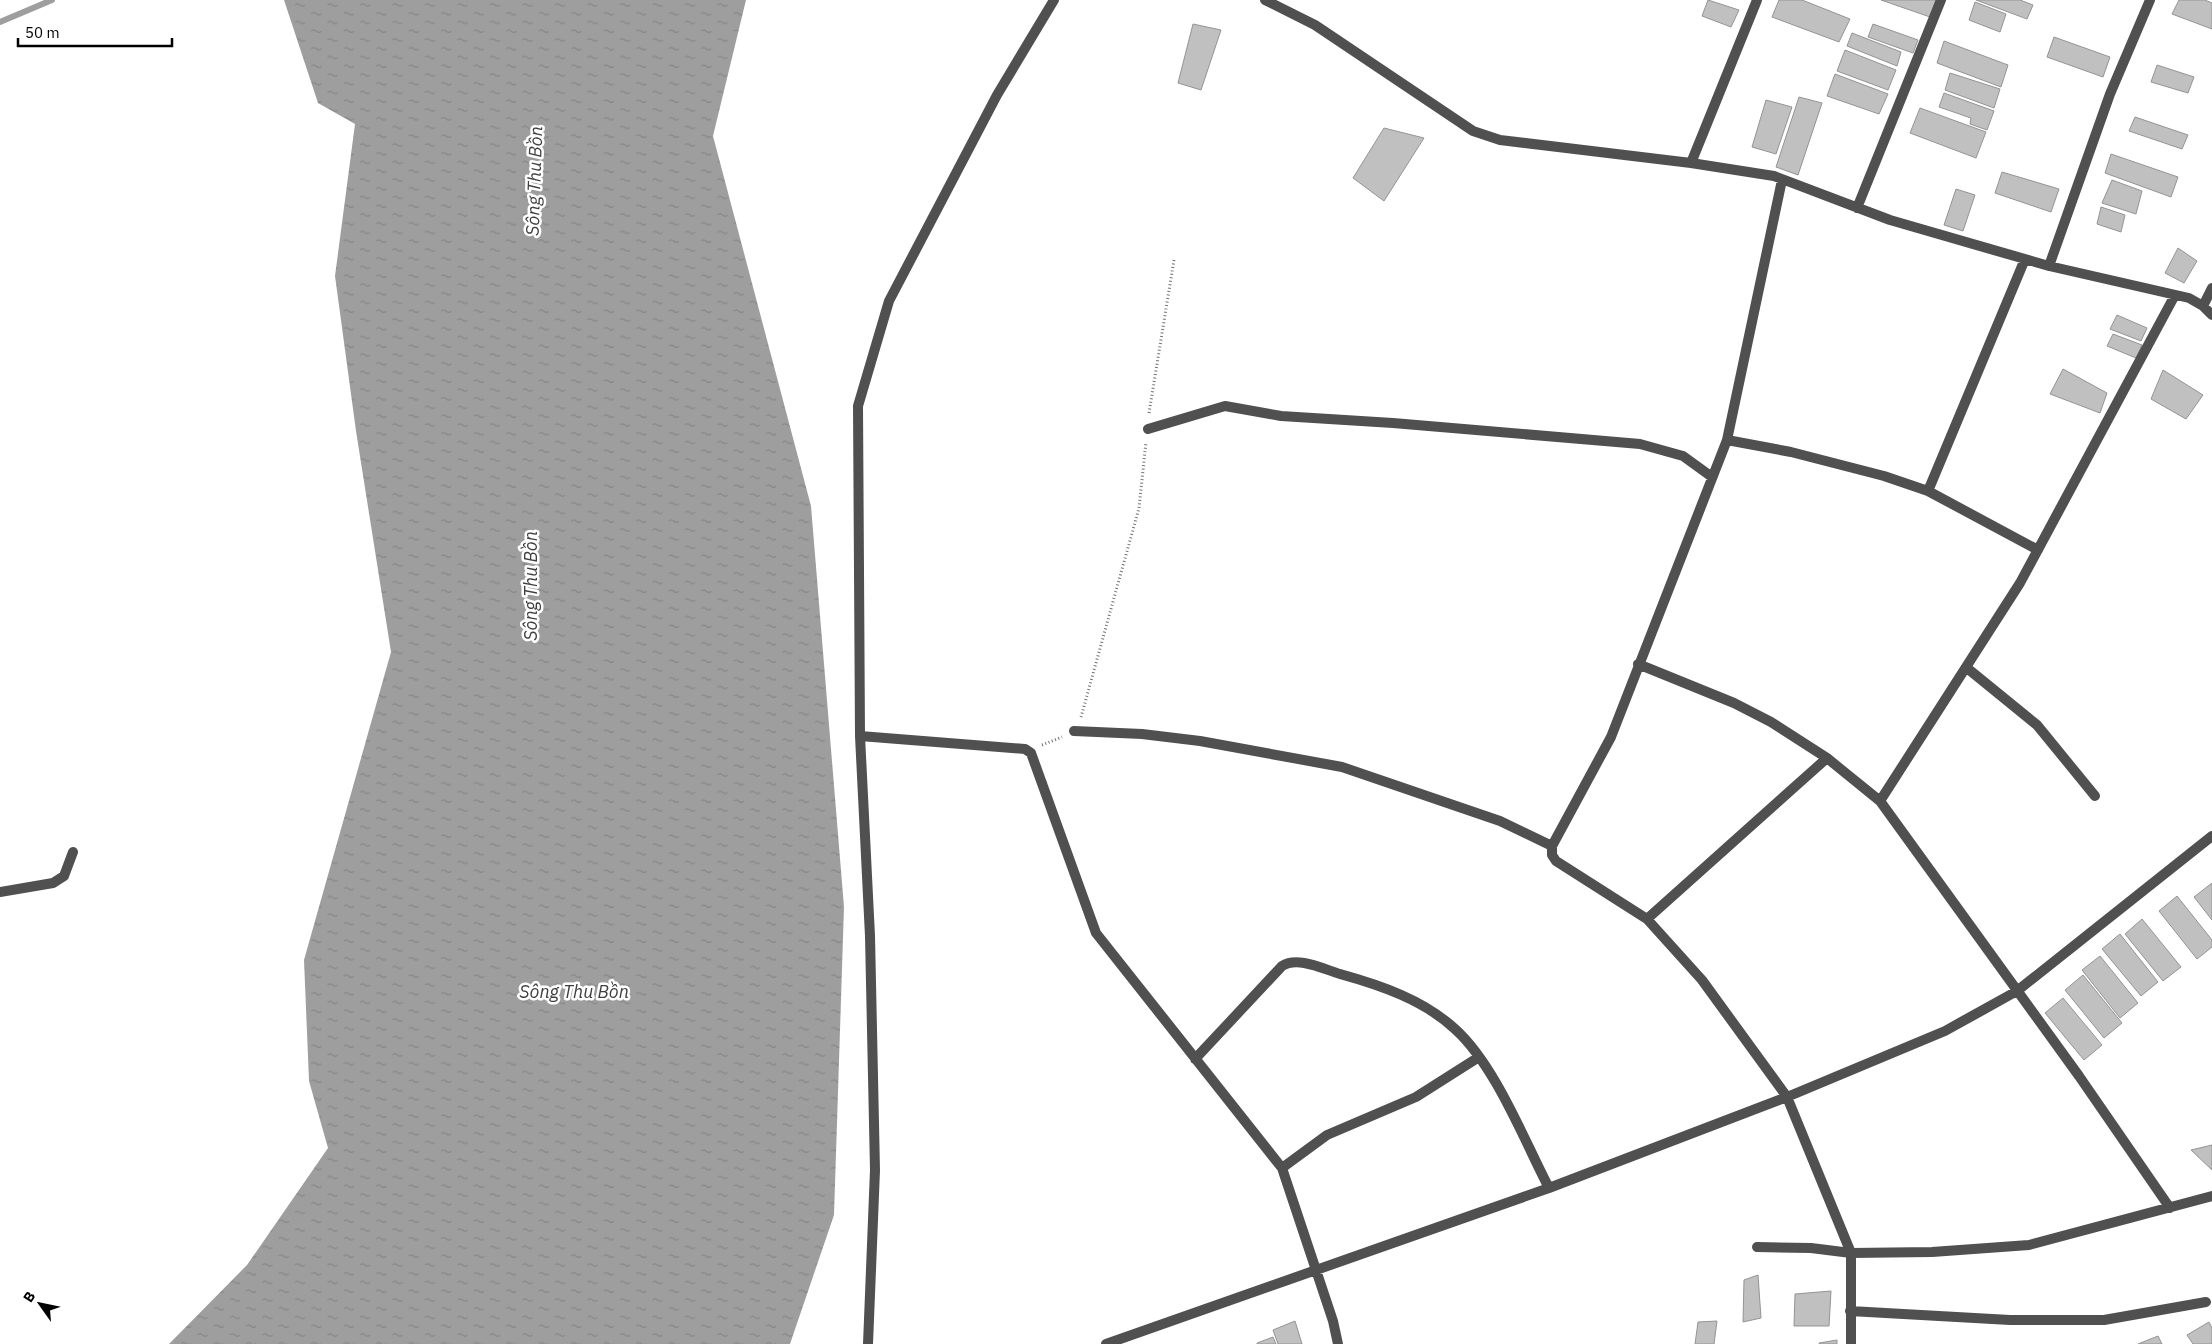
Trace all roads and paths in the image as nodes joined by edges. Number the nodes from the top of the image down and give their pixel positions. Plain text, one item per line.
1 (1054, 0) edge
2 (1265, 0) edge
3 (1757, 0) edge
4 (1941, 0) edge
5 (2150, 0) edge
6 (1691, 163) junction
7 (1782, 180) junction
8 (1857, 208) junction
9 (2025, 259) junction
10 (1174, 260) dead end
11 (2049, 266) junction
12 (2212, 288) edge
13 (2175, 295) junction
14 (2203, 306) junction
15 (2212, 316) edge
16 (1148, 429) junction
17 (1726, 440) junction
18 (1712, 477) junction
19 (1928, 491) junction
20 (2038, 550) junction
21 (1638, 664) junction
22 (1967, 668) junction
23 (1074, 731) junction
24 (860, 736) junction
25 (1028, 750) junction
26 (1827, 758) junction
27 (2095, 796) dead end
28 (1880, 801) junction
29 (2212, 836) edge
30 (1552, 846) junction
31 (73, 852) dead end
32 (0, 892) edge
33 (1647, 919) junction
34 (2016, 991) junction
35 (1480, 1057) junction
36 (1195, 1059) junction
37 (1787, 1097) junction
38 (1282, 1168) junction
39 (1550, 1188) junction
40 (2212, 1196) edge
41 (2170, 1208) junction
42 (1757, 1247) dead end
43 (1851, 1253) junction
44 (1315, 1271) junction
45 (2206, 1302) dead end
46 (1850, 1311) junction
47 (868, 1344) edge
48 (1106, 1344) edge
49 (1338, 1344) edge
50 (1851, 1344) edge

1 - 24 street
2 - 6 street
3 - 6 street
4 - 8 street
5 - 11 street
6 - 7 street
7 - 8 street
7 - 17 street
8 - 9 street
9 - 11 street
9 - 19 street
10 - 16 path
11 - 13 street
12 - 14 street
13 - 14 street
13 - 20 street
14 - 15 street
16 - 18 street
16 - 23 path
17 - 18 street
17 - 19 street
18 - 21 street
19 - 20 street
20 - 22 street
21 - 26 street
21 - 30 street
22 - 27 street
22 - 28 street
23 - 25 path
23 - 30 street
24 - 25 street
24 - 47 street
25 - 36 street
26 - 28 street
26 - 33 street
28 - 34 street
29 - 34 street
30 - 33 street
31 - 32 street
33 - 37 street
34 - 37 street
34 - 41 street
35 - 36 street
35 - 38 street
35 - 39 street
36 - 38 street
37 - 39 street
37 - 43 street
38 - 44 street
39 - 44 street
40 - 41 street
41 - 43 street
42 - 43 street
43 - 46 street
44 - 48 street
44 - 49 street
45 - 46 street
46 - 50 street

